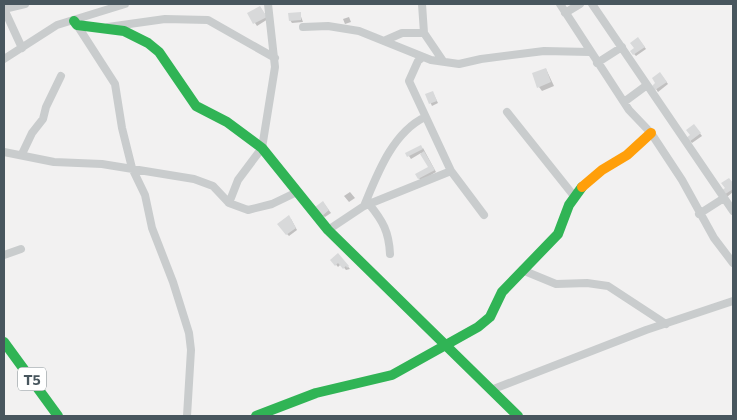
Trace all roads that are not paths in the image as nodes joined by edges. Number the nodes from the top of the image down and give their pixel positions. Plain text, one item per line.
1 (23, 4) edge
2 (125, 4) edge
3 (268, 4) edge
4 (422, 4) edge
5 (560, 4) edge
6 (580, 4) edge
7 (592, 4) edge
8 (4, 9) edge
9 (565, 12) junction
10 (76, 23) junction
11 (303, 27) dead end
12 (103, 28) junction
13 (424, 33) junction
14 (386, 40) junction
15 (622, 47) junction
16 (22, 48) junction
17 (590, 52) junction
18 (423, 57) junction
19 (275, 58) junction
20 (4, 59) edge
21 (443, 61) junction
22 (597, 63) junction
23 (61, 76) dead end
24 (647, 85) junction
25 (624, 102) junction
26 (507, 112) dead end
27 (425, 117) junction
28 (651, 133) junction
29 (262, 148) junction
30 (4, 152) edge
31 (22, 154) junction
32 (132, 168) junction
33 (451, 171) junction
34 (297, 192) junction
35 (574, 196) junction
36 (724, 198) junction
37 (229, 203) junction
38 (366, 205) junction
39 (733, 211) edge
40 (699, 214) junction
41 (484, 215) dead end
42 (328, 230) junction
43 (21, 249) dead end
44 (730, 251) edge
45 (4, 254) edge
46 (390, 254) dead end
47 (733, 263) edge
48 (522, 270) junction
49 (733, 301) edge
50 (666, 324) junction
51 (4, 342) edge
52 (446, 346) junction
53 (491, 390) junction
54 (58, 416) edge
55 (187, 416) edge
56 (256, 416) edge
57 (518, 416) edge

1 - 8 street
2 - 10 street
3 - 19 street
4 - 13 street
5 - 9 street
6 - 9 street
7 - 15 street
8 - 16 street
9 - 17 street
10 - 12 main road
10 - 16 street
10 - 32 street
11 - 14 street
12 - 19 street
12 - 29 main road
13 - 14 street
13 - 21 street
14 - 18 street
15 - 22 street
15 - 24 street
16 - 20 street
17 - 21 street
17 - 22 street
18 - 21 street
18 - 27 street
19 - 29 street
22 - 25 street
23 - 31 street
24 - 25 street
24 - 36 street
25 - 28 street
26 - 35 street
27 - 33 street
27 - 38 street
28 - 35 main road
28 - 40 street
29 - 34 main road
29 - 37 street
30 - 31 street
31 - 32 street
32 - 37 street
32 - 55 street
33 - 38 street
33 - 41 street
34 - 37 street
34 - 42 main road
35 - 48 main road
36 - 39 street
36 - 40 street
38 - 42 street
38 - 46 street
40 - 44 street
42 - 52 main road
43 - 45 street
44 - 47 street
48 - 50 street
48 - 52 main road
49 - 50 street
50 - 53 street
51 - 54 main road, T5
52 - 53 main road
52 - 56 main road
53 - 57 main road

